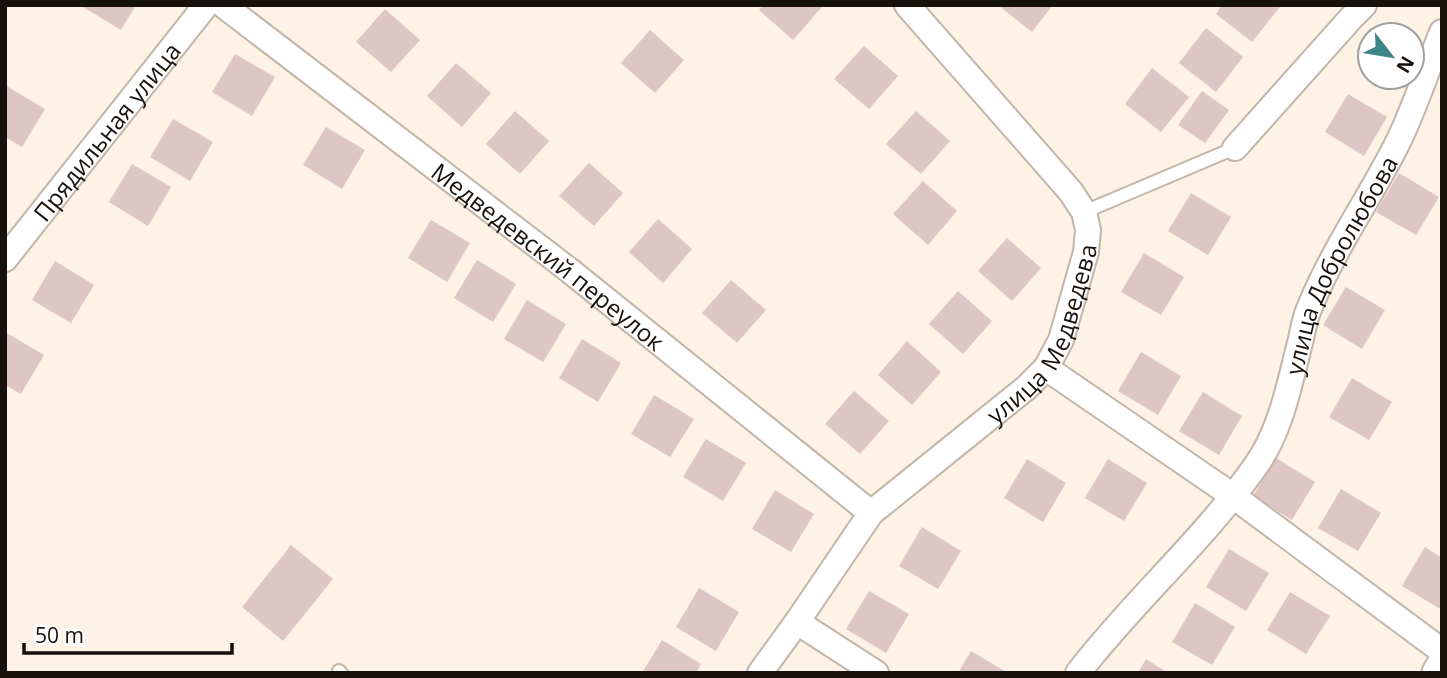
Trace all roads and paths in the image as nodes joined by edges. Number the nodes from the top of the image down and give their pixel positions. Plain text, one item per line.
1 (206, 5) edge
2 (223, 5) edge
3 (907, 5) edge
4 (1364, 5) edge
5 (1442, 32) edge
6 (1235, 148) joint
7 (1084, 212) junction
8 (5, 259) edge
9 (1046, 368) junction
10 (1233, 496) junction
11 (871, 513) junction
12 (797, 622) junction
13 (1442, 651) edge
14 (760, 673) edge
15 (876, 673) edge
16 (1079, 673) edge

1 - 8 street, Прядильная улица
2 - 11 street, Медведевский переулок
3 - 7 street
4 - 6 street, улица Медведева
5 - 10 street, улица Добролюбова
6 - 7 lane, улица Медведева
7 - 9 street, улица Медведева
9 - 10 street
9 - 11 street, улица Медведева
10 - 13 street
10 - 16 street, улица Добролюбова
11 - 12 street, улица Медведева
12 - 14 street, улица Медведева
12 - 15 street

